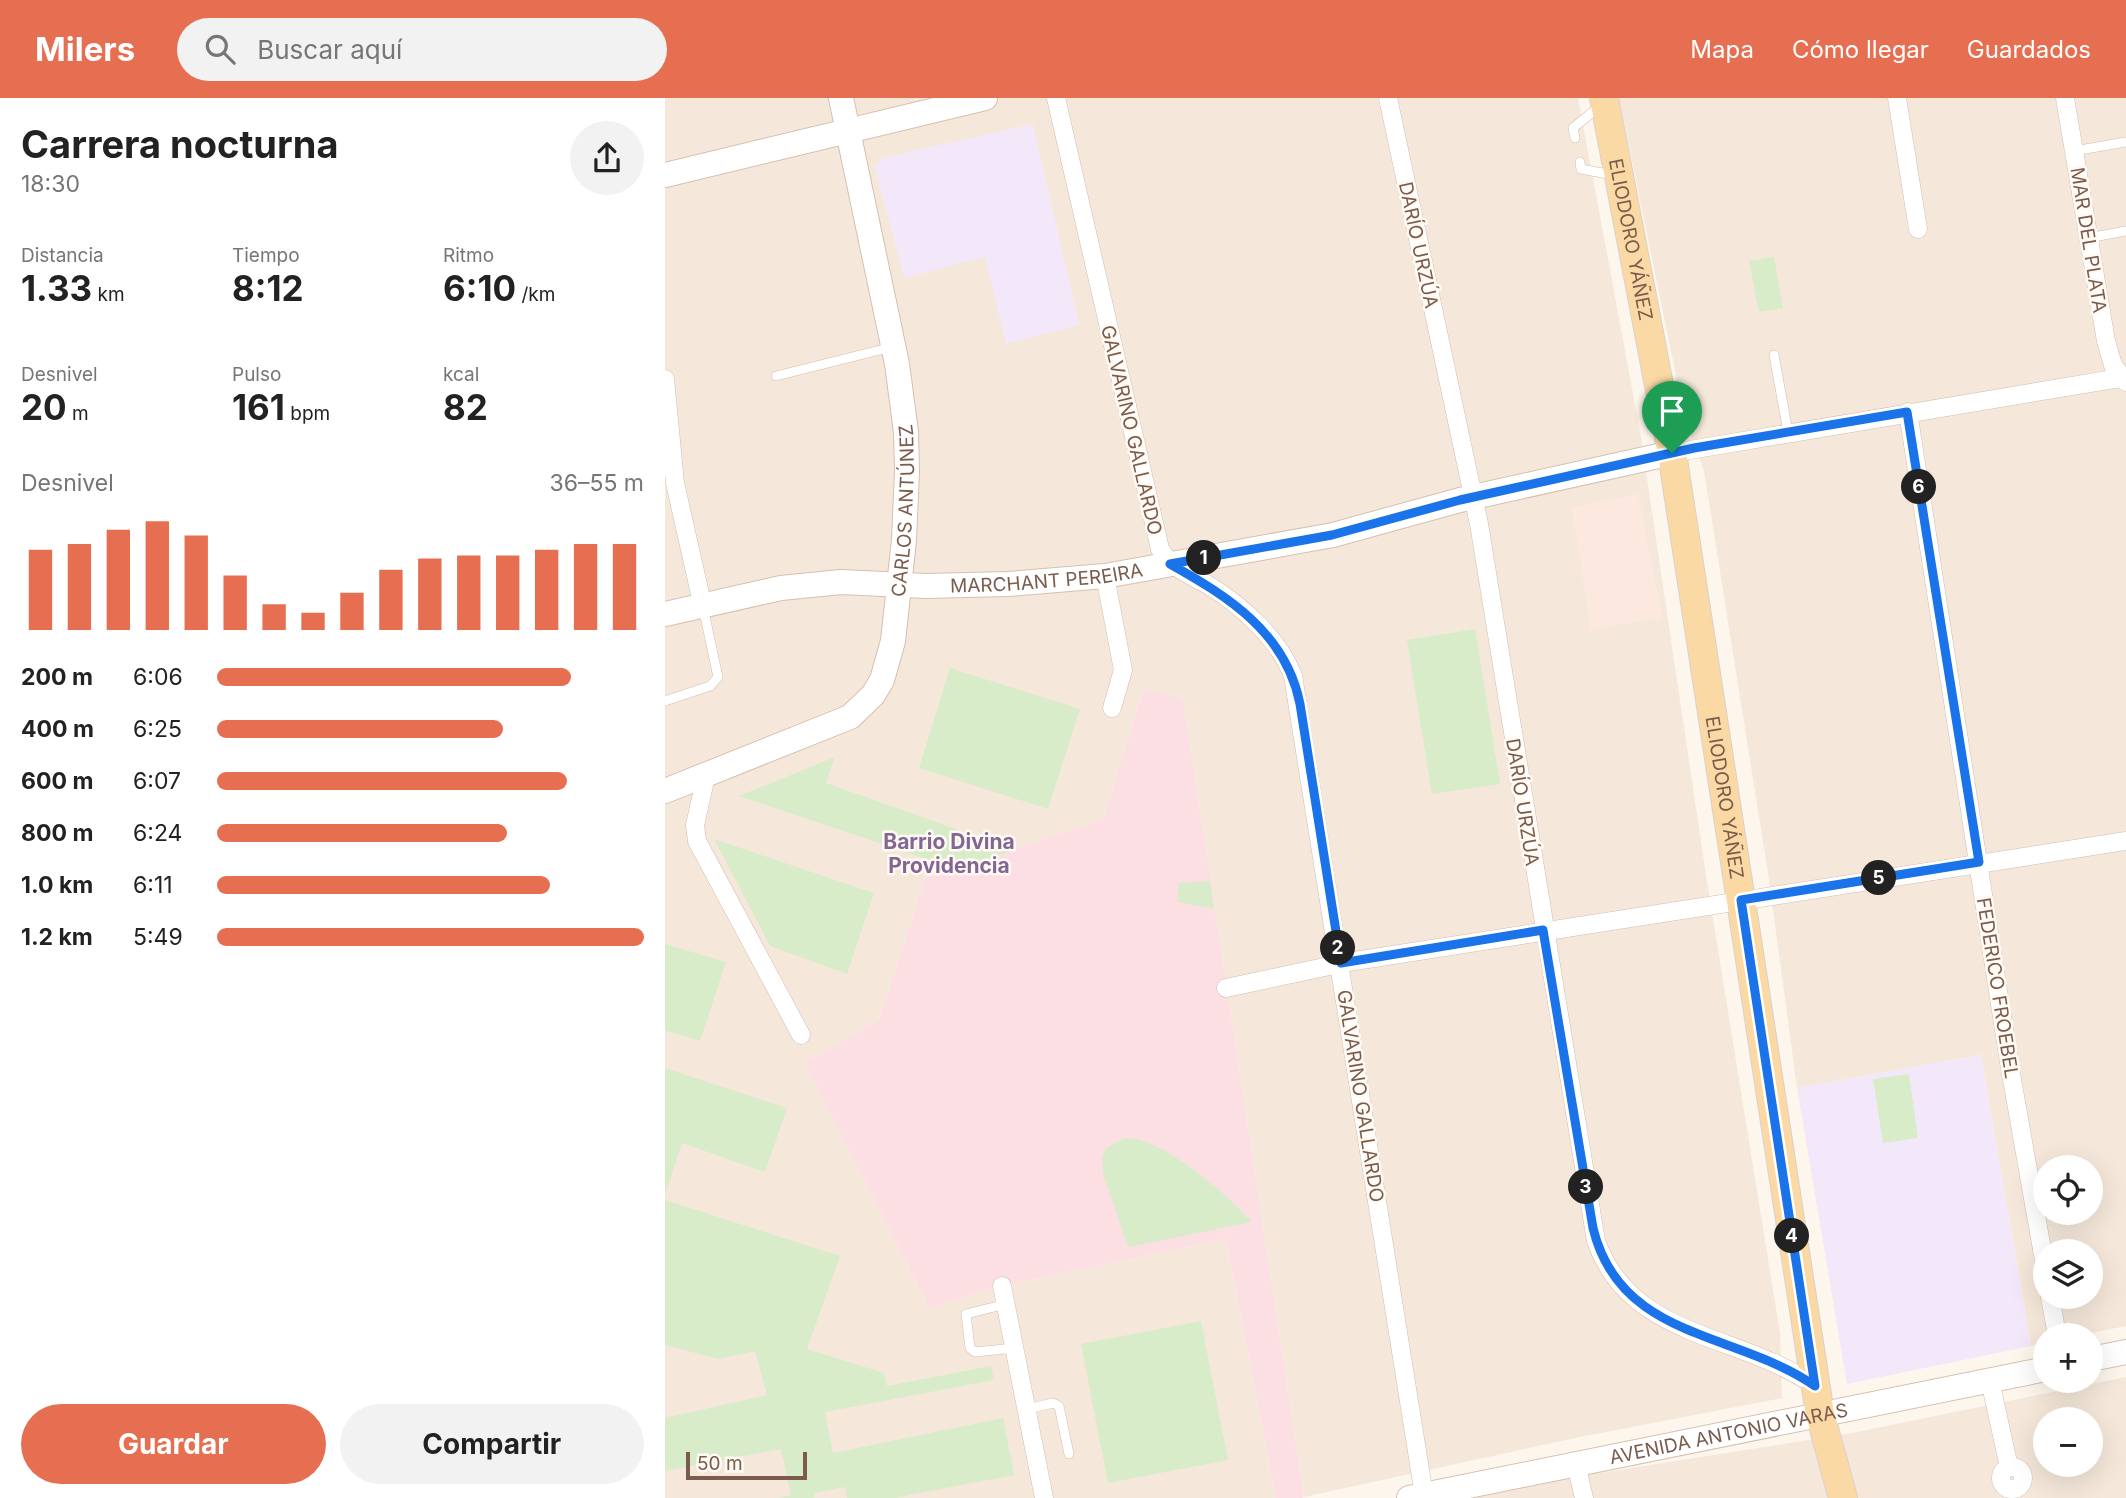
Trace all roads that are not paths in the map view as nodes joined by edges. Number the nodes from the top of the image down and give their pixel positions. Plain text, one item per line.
1 (841, 98) edge
2 (985, 98) edge
3 (1056, 98) edge
4 (1388, 98) edge
5 (1897, 98) edge
6 (2065, 98) edge
7 (1604, 100) edge
8 (848, 132) junction
9 (1575, 138) dead end
10 (2126, 142) edge
11 (2074, 151) junction
12 (1580, 162) dead end
13 (665, 174) edge
14 (1619, 175) junction
15 (1918, 229) dead end
16 (2126, 231) edge
17 (2088, 238) junction
18 (894, 347) junction
19 (1774, 355) dead end
20 (776, 376) dead end
21 (665, 379) edge
22 (2125, 379) edge
23 (1907, 412) junction
24 (1789, 432) junction
25 (1672, 453) junction
26 (1474, 498) junction
27 (1170, 564) junction
28 (1105, 576) junction
29 (900, 584) junction
30 (703, 607) junction
31 (665, 614) edge
32 (665, 701) edge
33 (1112, 708) dead end
34 (706, 776) junction
35 (665, 790) edge
36 (2126, 841) edge
37 (1979, 862) junction
38 (1741, 900) junction
39 (1543, 930) junction
40 (1341, 963) junction
41 (1226, 988) dead end
42 (801, 1035) dead end
43 (2040, 1239) edge
44 (1004, 1295) joint
45 (1014, 1348) junction
46 (2126, 1352) edge
47 (2103, 1357) edge
48 (2033, 1371) edge
49 (1990, 1381) junction
50 (1815, 1386) junction
51 (1027, 1409) junction
52 (1820, 1414) junction
53 (1069, 1454) dead end
54 (1576, 1464) junction
55 (2010, 1466) dead end
56 (1417, 1497) edge
57 (1044, 1498) edge
58 (1584, 1498) edge
59 (1843, 1498) edge

1 - 8 street, CARLOS ANTÚNEZ
2 - 8 street
3 - 27 street, GALVARINO GALLARDO
4 - 26 street, DARÍO URZÚA
5 - 15 street
6 - 11 street, MAR DEL PLATA
7 - 9 lane
7 - 14 main road, ELIODORO YÁÑEZ
8 - 13 street
8 - 18 street, CARLOS ANTÚNEZ
10 - 11 lane
11 - 17 street, MAR DEL PLATA
12 - 14 lane
14 - 25 main road, ELIODORO YÁÑEZ
16 - 17 lane
17 - 22 street, MAR DEL PLATA
18 - 20 lane
18 - 29 street, CARLOS ANTÚNEZ
19 - 24 lane
21 - 30 street
22 - 23 street, MARCHANT PEREIRA
23 - 24 street, MARCHANT PEREIRA
23 - 37 street, FEDERICO FROEBEL
24 - 25 street, MARCHANT PEREIRA
25 - 26 street, MARCHANT PEREIRA
25 - 38 main road, ELIODORO YÁÑEZ
26 - 27 street, MARCHANT PEREIRA
26 - 39 street, DARÍO URZÚA
27 - 28 street, MARCHANT PEREIRA
27 - 40 street, GALVARINO GALLARDO
28 - 29 street, MARCHANT PEREIRA
28 - 33 street
29 - 30 street, MARCHANT PEREIRA
29 - 34 street, CARLOS ANTÚNEZ
30 - 31 street, MARCHANT PEREIRA
30 - 32 lane
34 - 35 street, CARLOS ANTÚNEZ
34 - 42 street
36 - 37 street
37 - 38 street
37 - 43 street, FEDERICO FROEBEL
38 - 39 street
38 - 50 main road, ELIODORO YÁÑEZ
39 - 40 street
39 - 50 street, DARÍO URZÚA
40 - 41 street
40 - 56 street, GALVARINO GALLARDO
44 - 45 street
44 - 45 lane
45 - 51 street
46 - 47 street
48 - 49 street, AVENIDA ANTONIO VARAS
49 - 52 street, AVENIDA ANTONIO VARAS
49 - 55 street
50 - 52 main road, ELIODORO YÁÑEZ
51 - 53 lane
51 - 57 street
52 - 54 street, AVENIDA ANTONIO VARAS
52 - 59 main road, ELIODORO YÁÑEZ
54 - 56 street, AVENIDA ANTONIO VARAS
54 - 58 street

